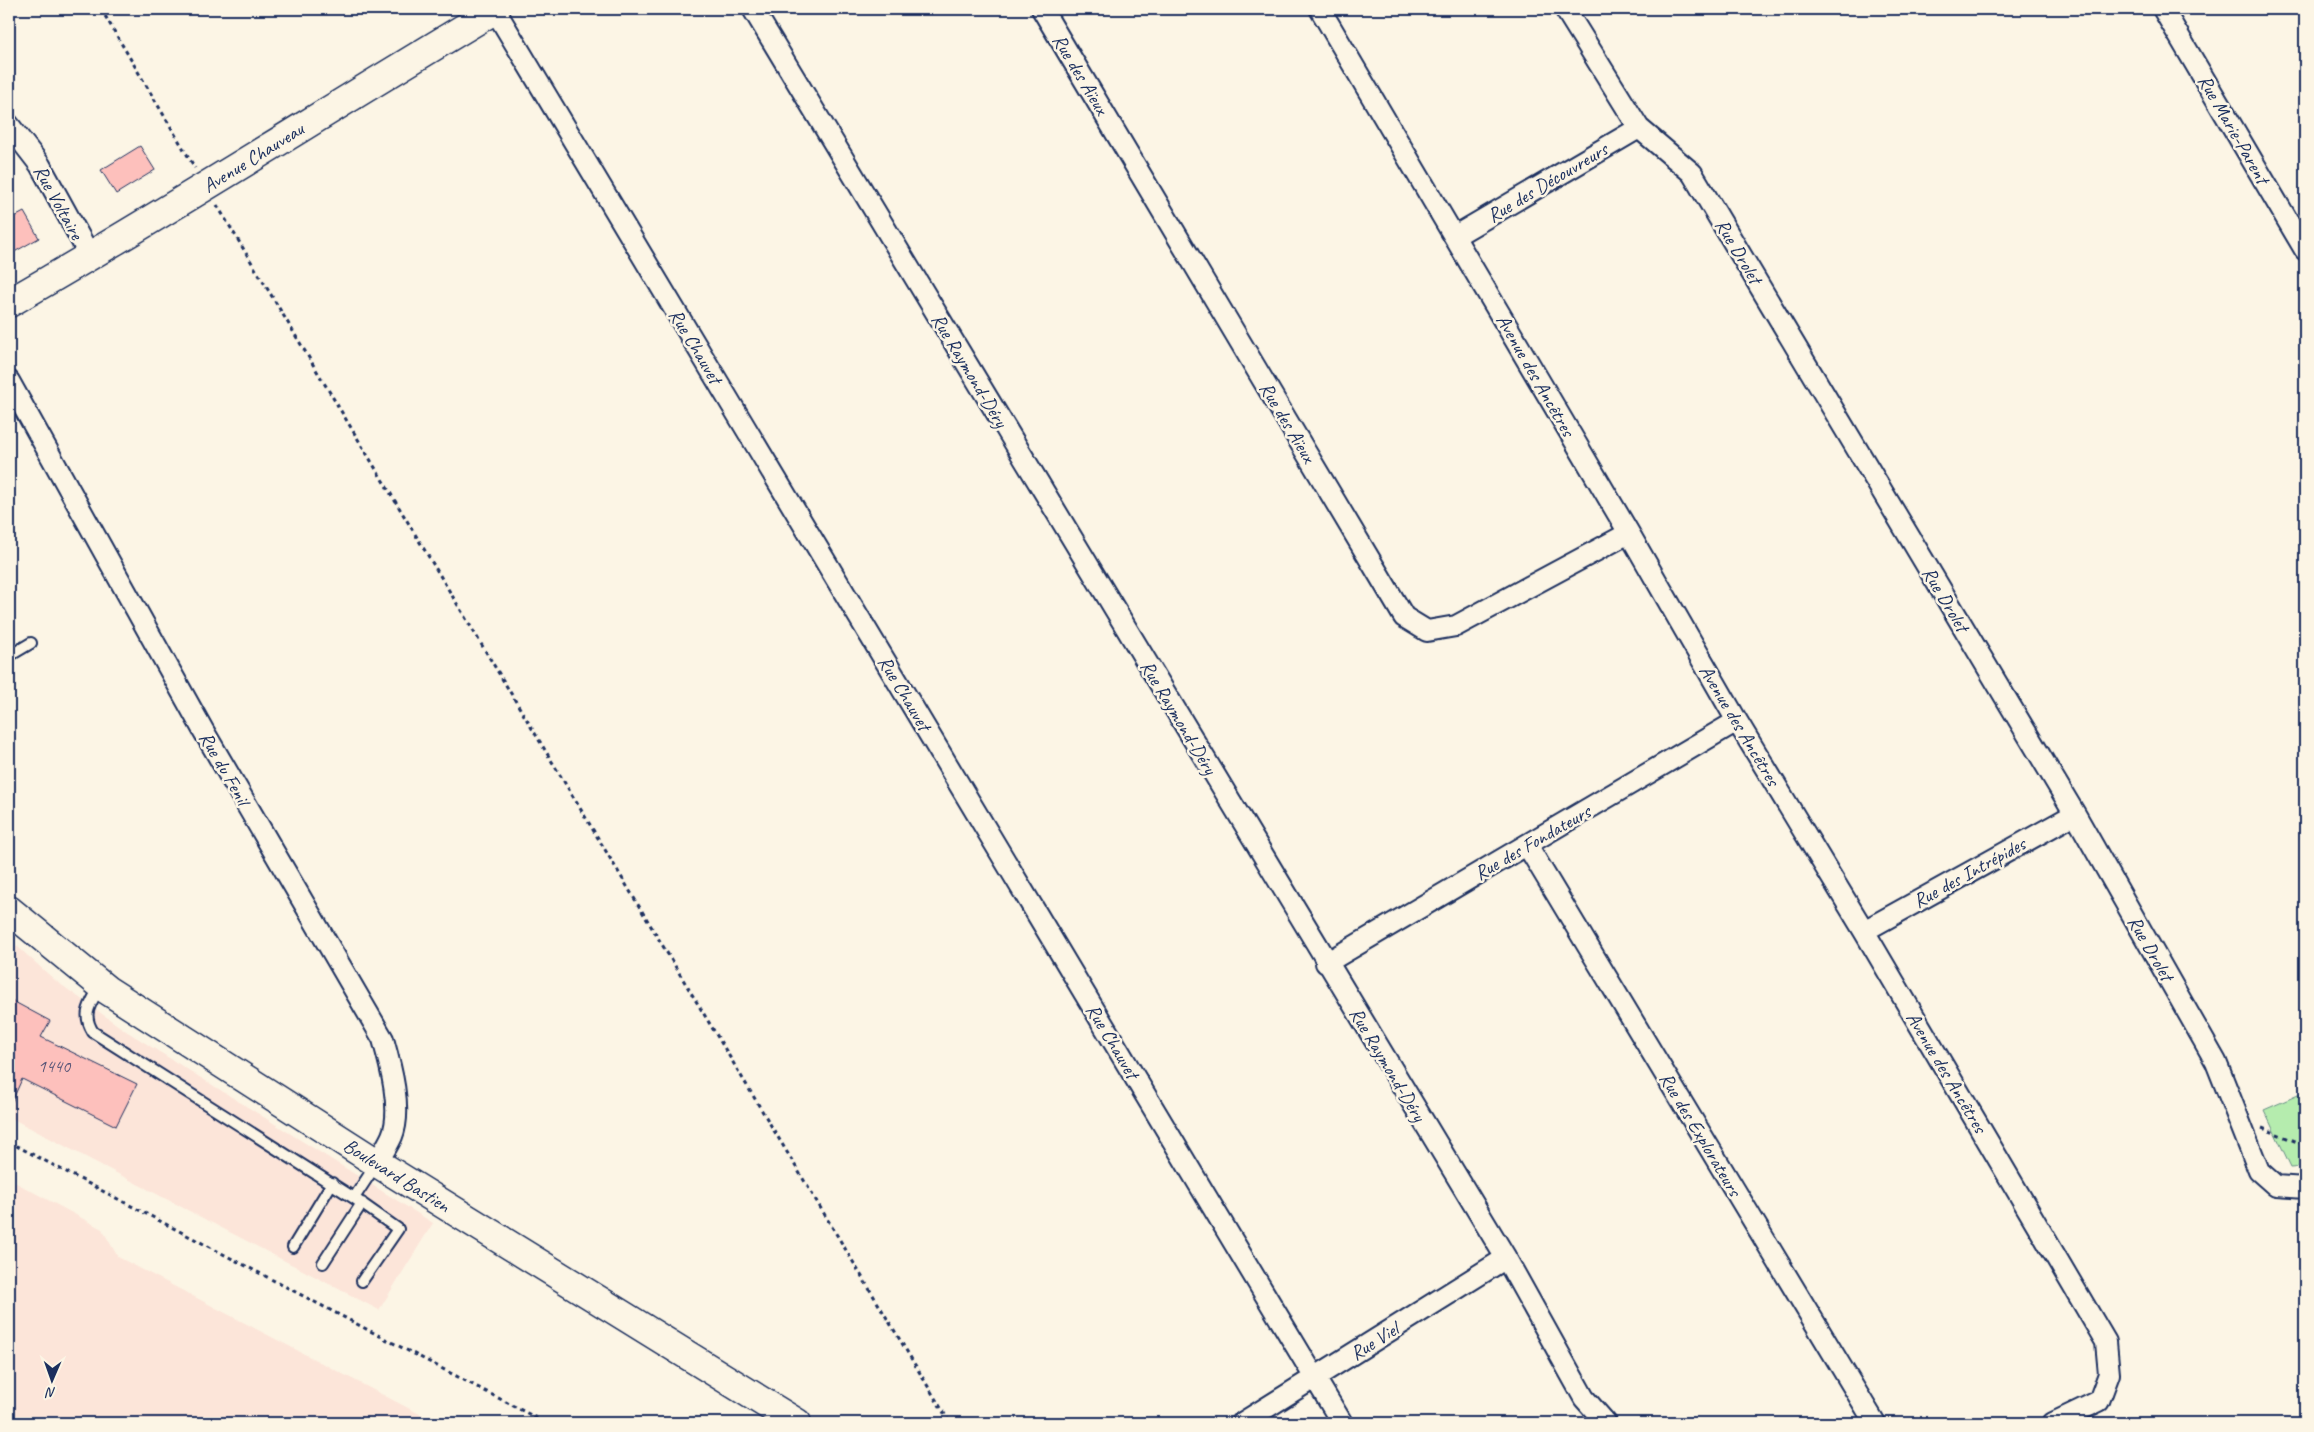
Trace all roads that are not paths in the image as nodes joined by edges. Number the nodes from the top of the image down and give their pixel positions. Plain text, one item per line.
1 (754, 9) edge
2 (1042, 9) edge
3 (1320, 9) edge
4 (1565, 9) edge
5 (2163, 9) edge
6 (494, 10) edge
7 (9, 125) edge
8 (1639, 128) junction
9 (1455, 236) junction
10 (2305, 250) edge
11 (90, 256) junction
12 (9, 303) edge
13 (9, 381) edge
14 (1629, 533) junction
15 (31, 643) dead end
16 (9, 656) edge
17 (1737, 721) junction
18 (2075, 814) junction
19 (1527, 845) junction
20 (9, 910) edge
21 (1864, 931) junction
22 (1326, 963) junction
23 (101, 985) junction
24 (378, 1163) junction
25 (332, 1183) junction
26 (2305, 1188) edge
27 (358, 1201) junction
28 (293, 1247) dead end
29 (1506, 1258) junction
30 (323, 1262) dead end
31 (362, 1282) dead end
32 (1315, 1378) junction
33 (797, 1423) edge
34 (1242, 1423) edge
35 (1342, 1423) edge
36 (1606, 1423) edge
37 (1875, 1423) edge
38 (2053, 1423) edge

1 - 22 street, Rue Raymond-Déry
2 - 14 street, Rue des Aïeux
3 - 9 street, Avenue des Ancêtres
4 - 8 street, Rue Drolet
5 - 10 street, Rue Marie-Parent
6 - 11 main road, Avenue Chauveau
6 - 32 street, Rue Chauvet
7 - 11 street, Rue Voltaire
8 - 9 street, Rue des Découvreurs
8 - 18 street, Rue Drolet
9 - 14 street, Avenue des Ancêtres
11 - 12 main road, Avenue Chauveau
13 - 24 street, Rue du Fenil
14 - 17 street, Avenue des Ancêtres
15 - 16 lane
17 - 19 street, Rue des Fondateurs
17 - 21 street, Avenue des Ancêtres
18 - 21 street, Rue des Intrépides
18 - 26 street, Rue Drolet
19 - 22 street, Rue des Fondateurs
19 - 37 street, Rue des Explorateurs
20 - 23 main road, Boulevard Bastien
21 - 38 street, Avenue des Ancêtres
22 - 29 street, Rue Raymond-Déry
23 - 24 main road, Boulevard Bastien
23 - 25 lane
24 - 27 lane
24 - 33 main road, Boulevard Bastien
25 - 27 lane
25 - 28 lane
27 - 30 lane
27 - 31 lane
29 - 32 street, Rue Viel
29 - 36 street, Rue Raymond-Déry
32 - 34 street, Rue Viel
32 - 35 street

